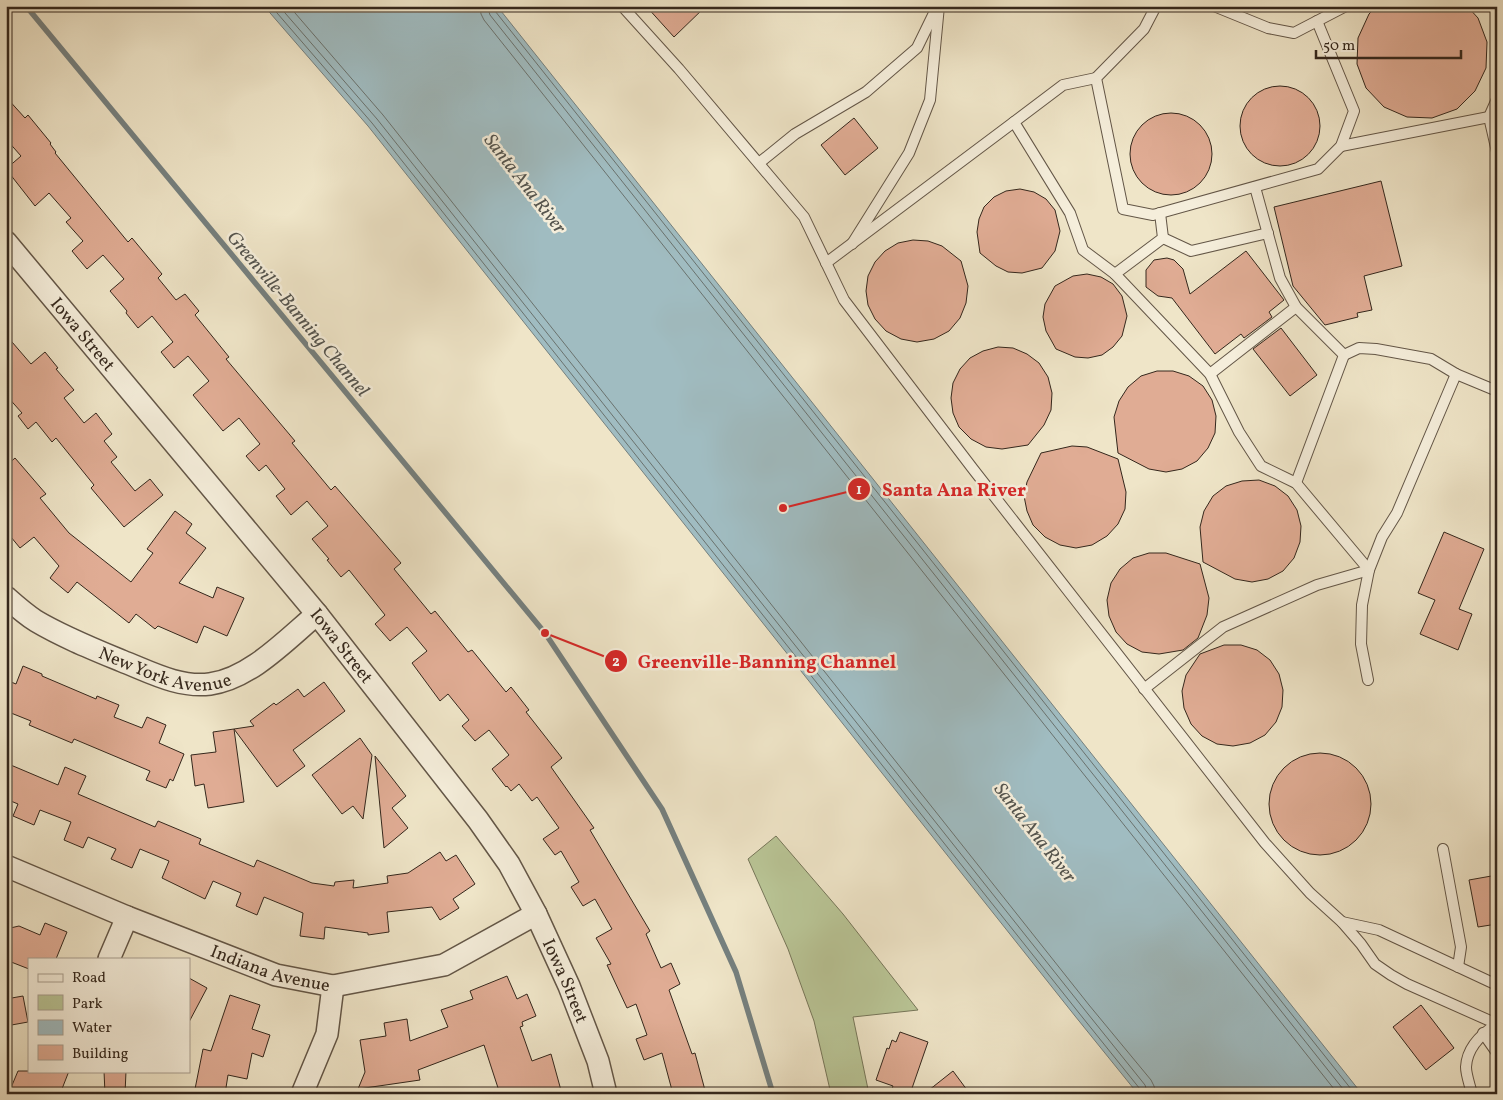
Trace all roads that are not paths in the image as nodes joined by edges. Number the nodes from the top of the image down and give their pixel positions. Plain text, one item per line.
1 (622, 6) edge
2 (938, 6) edge
3 (1156, 6) edge
4 (1214, 6) edge
5 (1346, 6) edge
6 (1317, 21) junction
7 (1096, 78) junction
8 (1497, 99) edge
9 (1489, 117) junction
10 (1014, 122) junction
11 (1341, 146) junction
12 (1497, 152) edge
13 (759, 163) junction
14 (1255, 187) junction
15 (1160, 213) junction
16 (1268, 233) junction
17 (1163, 238) junction
18 (6, 242) edge
19 (852, 244) junction
20 (826, 263) junction
21 (1115, 274) junction
22 (1296, 307) junction
23 (1344, 355) junction
24 (1210, 374) junction
25 (1456, 374) junction
26 (1497, 390) edge
27 (1296, 483) junction
28 (1369, 570) junction
29 (6, 597) edge
30 (317, 614) junction
31 (1368, 680) dead end
32 (1144, 689) junction
33 (1443, 849) dead end
34 (6, 866) edge
35 (536, 914) junction
36 (127, 917) junction
37 (1342, 922) junction
38 (109, 958) edge
39 (1458, 967) junction
40 (1497, 985) edge
41 (333, 986) junction
42 (1497, 1024) edge
43 (1483, 1033) junction
44 (1497, 1053) edge
45 (302, 1094) edge
46 (606, 1094) edge
47 (1472, 1094) edge

1 - 13 lane
2 - 13 lane
2 - 19 lane
3 - 7 lane
4 - 6 lane
5 - 6 lane
6 - 11 lane
7 - 10 lane
7 - 15 lane
8 - 9 lane
9 - 11 lane
9 - 12 lane
10 - 19 lane
10 - 21 lane
11 - 14 lane
13 - 20 lane
14 - 15 lane
14 - 16 lane
15 - 17 lane
16 - 17 lane
16 - 22 lane
17 - 21 lane
18 - 30 street, Iowa Street
19 - 20 lane
20 - 32 lane
21 - 24 lane
22 - 23 lane
22 - 24 lane
23 - 25 lane
23 - 27 lane
24 - 27 lane
25 - 26 lane
25 - 28 lane
27 - 28 lane
28 - 31 lane
28 - 32 lane
29 - 30 street, New York Avenue
30 - 35 street, Iowa Street
32 - 37 lane
33 - 39 lane
34 - 36 street, Indiana Avenue
35 - 41 street, Indiana Avenue
35 - 46 street, Iowa Street
36 - 38 street
36 - 41 street, Indiana Avenue
37 - 39 lane
37 - 42 lane
39 - 40 lane
41 - 45 street
42 - 43 lane
43 - 44 lane
43 - 47 lane

